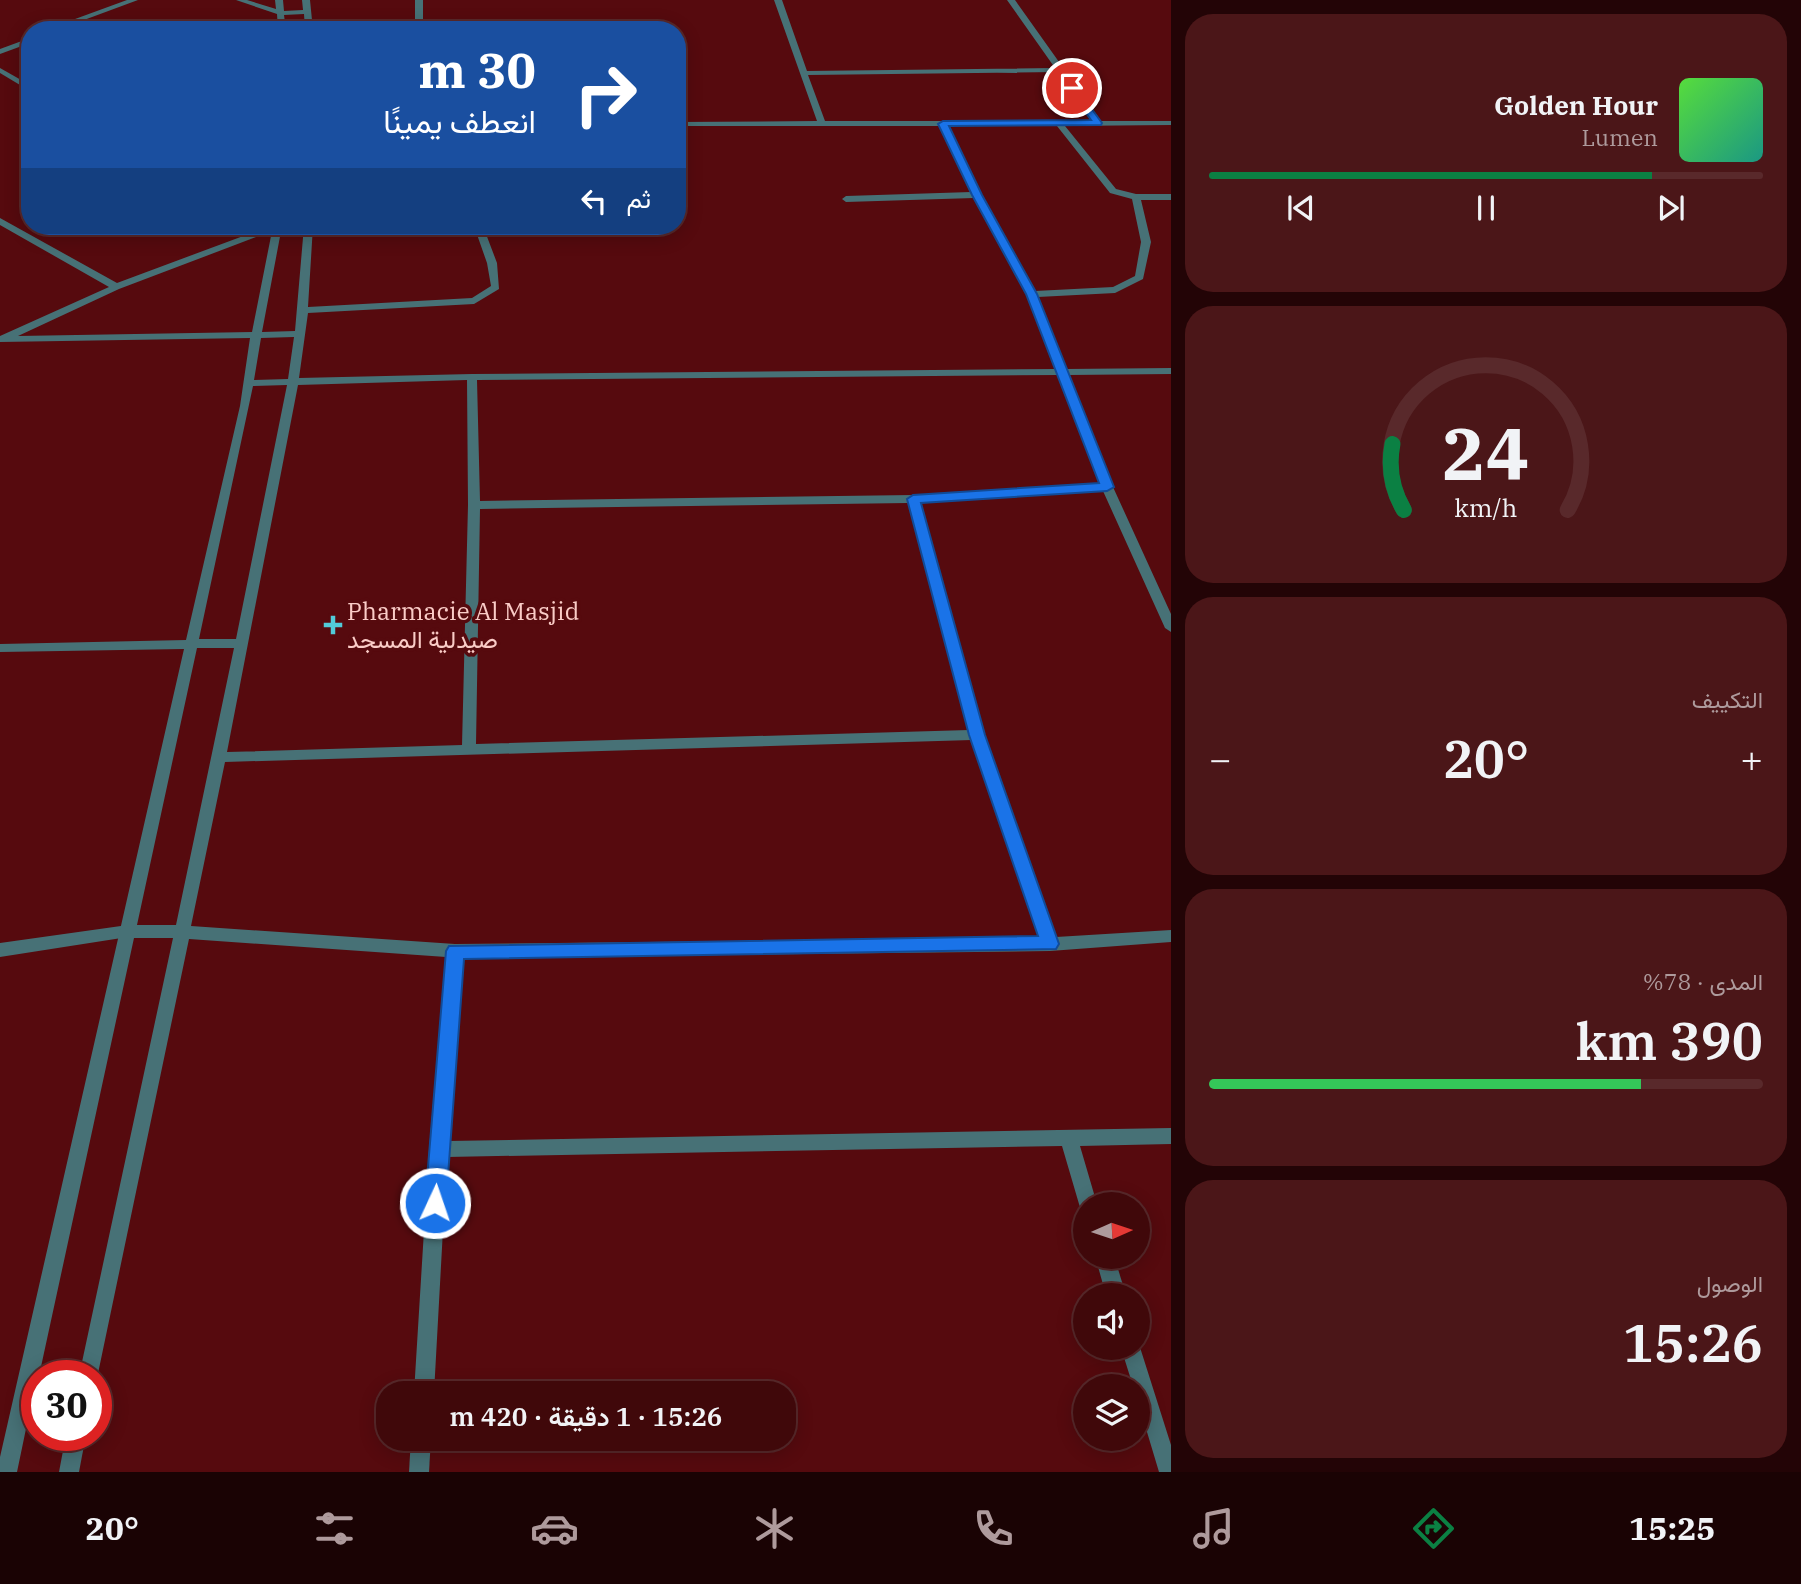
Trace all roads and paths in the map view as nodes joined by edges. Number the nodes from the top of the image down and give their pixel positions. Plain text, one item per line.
1 (134, 0) edge
2 (240, 0) edge
3 (279, 0) edge
4 (306, 0) edge
5 (419, 0) edge
6 (778, 0) edge
7 (1011, 0) edge
8 (308, 12) junction
9 (280, 13) junction
10 (74, 21) edge
11 (281, 21) edge
12 (308, 21) edge
13 (419, 21) edge
14 (0, 43) edge
15 (21, 44) edge
16 (13, 47) junction
17 (0, 52) edge
18 (1060, 69) junction
19 (0, 70) edge
20 (803, 73) junction
21 (21, 83) edge
22 (821, 122) junction
23 (1059, 123) junction
24 (1098, 123) junction
25 (1171, 123) edge
26 (686, 124) edge
27 (943, 124) junction
28 (977, 195) junction
29 (1136, 197) junction
30 (1171, 197) edge
31 (846, 199) dead end
32 (0, 221) edge
33 (21, 233) edge
34 (25, 235) edge
35 (250, 235) edge
36 (276, 235) edge
37 (307, 235) edge
38 (482, 235) edge
39 (116, 287) junction
40 (1032, 294) junction
41 (303, 310) junction
42 (299, 334) junction
43 (256, 335) junction
44 (1, 339) edge
45 (1171, 371) edge
46 (1063, 372) junction
47 (472, 377) junction
48 (293, 382) junction
49 (248, 383) junction
50 (1107, 487) junction
51 (913, 499) junction
52 (474, 505) junction
53 (1171, 628) edge
54 (193, 643) junction
55 (241, 643) junction
56 (0, 648) edge
57 (977, 735) junction
58 (469, 749) junction
59 (219, 757) junction
60 (128, 932) junction
61 (182, 932) junction
62 (1171, 936) edge
63 (1050, 944) junction
64 (0, 950) edge
65 (455, 951) junction
66 (1171, 1136) edge
67 (1069, 1138) junction
68 (438, 1149) junction
69 (1085, 1192) edge
70 (92, 1360) edge
71 (1135, 1360) edge
72 (425, 1381) edge
73 (73, 1451) edge
74 (420, 1451) edge
75 (7, 1472) edge
76 (69, 1472) edge
77 (419, 1472) edge
78 (1168, 1472) edge

1 - 10 street
2 - 9 street
3 - 9 street
4 - 8 street
5 - 13 street
6 - 20 street
7 - 18 street
8 - 9 street
8 - 12 street
9 - 11 street
14 - 16 street
15 - 16 street
16 - 17 street
18 - 20 street
18 - 24 street
19 - 21 street
20 - 22 street
22 - 26 street
22 - 27 street
23 - 24 street
23 - 27 street
23 - 29 street
24 - 25 street
27 - 28 street
28 - 31 street
28 - 40 street
29 - 30 street
29 - 40 street
32 - 33 street
34 - 39 street
35 - 39 street
36 - 43 street
37 - 41 street
38 - 41 street
39 - 44 street
40 - 46 street
41 - 42 street
42 - 43 street
42 - 48 street
43 - 44 street
43 - 49 street
45 - 46 street
46 - 47 street
46 - 50 street
47 - 48 street
47 - 52 street
48 - 49 street
48 - 55 street
49 - 54 street
50 - 51 street
50 - 53 street
51 - 52 street
51 - 57 street
52 - 58 street
54 - 55 street
54 - 56 street
54 - 60 street
55 - 59 street
57 - 58 street
57 - 63 street
58 - 59 street
59 - 61 street
60 - 61 street
60 - 64 street
60 - 75 street
61 - 65 street
61 - 70 street
62 - 63 street
63 - 65 street
65 - 68 street
66 - 67 street
67 - 68 street
67 - 69 street
68 - 72 street
71 - 78 street
73 - 76 street
74 - 77 street

